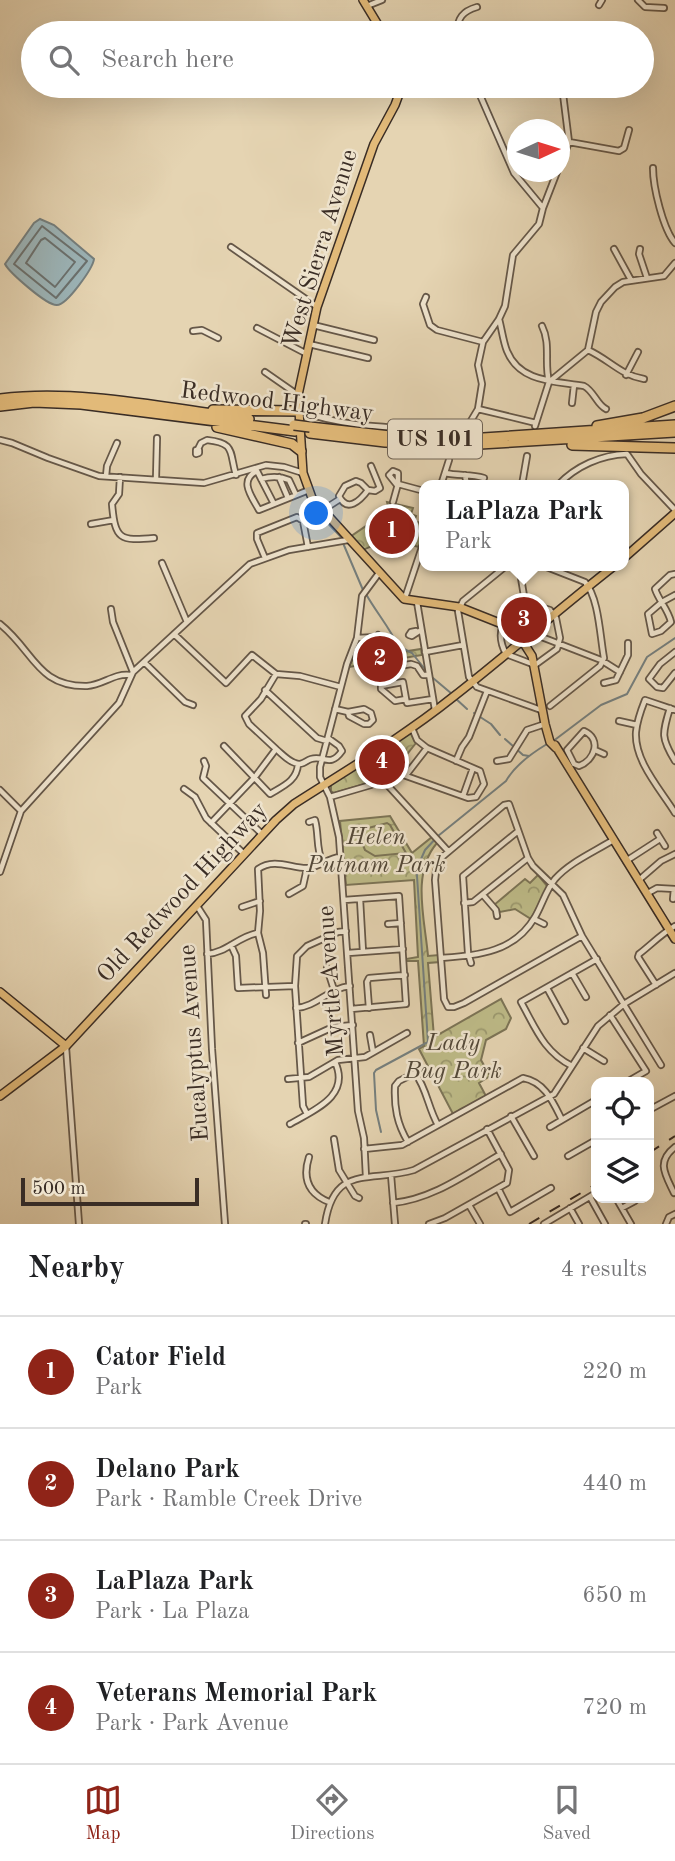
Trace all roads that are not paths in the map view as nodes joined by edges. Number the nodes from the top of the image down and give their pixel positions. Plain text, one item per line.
1 (382, 0) edge
2 (638, 0) edge
3 (365, 3) edge
4 (477, 7) dead end
5 (664, 8) dead end
6 (376, 21) edge
7 (459, 21) edge
8 (398, 98) edge
9 (481, 98) edge
10 (564, 98) edge
11 (566, 119) edge
12 (629, 130) dead end
13 (570, 142) edge
14 (653, 168) dead end
15 (553, 182) edge
16 (543, 208) junction
17 (675, 243) edge
18 (230, 247) dead end
19 (614, 249) dead end
20 (640, 249) dead end
21 (675, 264) edge
22 (647, 278) junction
23 (631, 280) junction
24 (426, 297) dead end
25 (317, 307) junction
26 (499, 319) junction
27 (313, 325) junction
28 (542, 326) dead end
29 (257, 328) dead end
30 (192, 331) dead end
31 (218, 338) dead end
32 (374, 340) dead end
33 (483, 342) junction
34 (309, 344) junction
35 (588, 350) junction
36 (638, 352) dead end
37 (307, 354) junction
38 (369, 358) dead end
39 (265, 372) dead end
40 (626, 375) junction
41 (644, 379) dead end
42 (549, 382) junction
43 (574, 385) junction
44 (298, 397) junction
45 (0, 399) edge
46 (572, 403) dead end
47 (0, 406) edge
48 (675, 406) edge
49 (158, 407) junction
50 (478, 409) junction
51 (606, 409) dead end
52 (296, 410) junction
53 (178, 417) junction
54 (675, 425) edge
55 (294, 428) junction
56 (310, 430) junction
57 (675, 432) edge
58 (561, 433) junction
59 (157, 438) dead end
60 (0, 440) edge
61 (528, 442) junction
62 (117, 443) dead end
63 (298, 446) junction
64 (675, 448) edge
65 (198, 449) dead end
66 (527, 456) dead end
67 (449, 460) dead end
68 (371, 466) dead end
69 (303, 473) junction
70 (445, 473) junction
71 (236, 475) junction
72 (465, 475) junction
73 (106, 476) junction
74 (120, 477) junction
75 (279, 477) junction
76 (484, 478) dead end
77 (156, 479) junction
78 (261, 479) junction
79 (443, 480) edge
80 (466, 480) edge
81 (523, 480) edge
82 (562, 480) edge
83 (309, 490) junction
84 (368, 490) junction
85 (419, 490) edge
86 (296, 495) junction
87 (288, 498) junction
88 (340, 499) junction
89 (393, 502) dead end
90 (274, 504) junction
91 (323, 511) junction
92 (675, 512) edge
93 (114, 520) junction
94 (91, 524) dead end
95 (154, 538) dead end
96 (349, 539) junction
97 (308, 547) junction
98 (629, 553) edge
99 (265, 558) junction
100 (419, 560) edge
101 (162, 562) dead end
102 (500, 571) edge
103 (520, 571) edge
104 (557, 571) edge
105 (608, 571) edge
106 (379, 573) junction
107 (675, 575) edge
108 (589, 586) junction
109 (675, 589) edge
110 (672, 596) edge
111 (404, 599) junction
112 (417, 602) junction
113 (662, 602) junction
114 (525, 603) junction
115 (459, 607) junction
116 (111, 609) dead end
117 (554, 615) junction
118 (187, 622) junction
119 (0, 624) edge
120 (502, 624) junction
121 (174, 634) junction
122 (539, 636) dead end
123 (376, 637) dead end
124 (357, 638) junction
125 (523, 640) junction
126 (628, 643) dead end
127 (463, 645) junction
128 (559, 645) junction
129 (425, 652) junction
130 (675, 652) edge
131 (506, 654) junction
132 (144, 662) junction
133 (603, 662) junction
134 (535, 666) junction
135 (620, 672) junction
136 (131, 673) junction
137 (675, 673) edge
138 (276, 674) junction
139 (428, 674) junction
140 (383, 681) dead end
141 (472, 681) junction
142 (604, 683) dead end
143 (341, 687) junction
144 (265, 690) junction
145 (487, 691) junction
146 (406, 699) junction
147 (433, 699) junction
148 (193, 705) dead end
149 (546, 708) junction
150 (335, 709) junction
151 (673, 709) edge
152 (435, 711) junction
153 (348, 712) junction
154 (619, 721) dead end
155 (545, 724) junction
156 (637, 725) junction
157 (412, 727) junction
158 (327, 740) junction
159 (224, 746) dead end
160 (428, 748) junction
161 (276, 749) junction
162 (595, 750) junction
163 (673, 751) edge
164 (604, 754) dead end
165 (322, 760) junction
166 (204, 761) dead end
167 (456, 761) junction
168 (497, 761) dead end
169 (675, 761) edge
170 (298, 764) junction
171 (571, 766) junction
172 (473, 768) junction
173 (406, 775) junction
174 (255, 777) junction
175 (381, 778) junction
176 (324, 785) junction
177 (184, 789) dead end
178 (0, 790) edge
179 (330, 797) junction
180 (463, 797) junction
181 (230, 803) junction
182 (21, 811) junction
183 (675, 813) edge
184 (309, 822) dead end
185 (211, 823) junction
186 (517, 832) junction
187 (657, 833) dead end
188 (262, 834) junction
189 (660, 839) junction
190 (613, 840) junction
191 (665, 846) dead end
192 (448, 851) junction
193 (243, 853) junction
194 (675, 854) edge
195 (340, 856) junction
196 (528, 858) junction
197 (322, 861) junction
198 (626, 861) junction
199 (307, 868) junction
200 (0, 872) edge
201 (639, 881) junction
202 (552, 883) junction
203 (675, 889) edge
204 (289, 894) dead end
205 (647, 894) junction
206 (483, 895) junction
207 (360, 899) junction
208 (673, 899) dead end
209 (260, 901) junction
210 (344, 901) junction
211 (464, 904) junction
212 (197, 906) junction
213 (242, 907) dead end
214 (497, 916) dead end
215 (534, 919) junction
216 (401, 923) junction
217 (388, 924) dead end
218 (544, 924) dead end
219 (672, 927) edge
220 (346, 931) junction
221 (258, 933) junction
222 (582, 936) junction
223 (675, 939) edge
224 (231, 945) junction
225 (403, 949) junction
226 (363, 952) junction
227 (348, 953) junction
228 (207, 954) junction
229 (469, 956) junction
230 (441, 958) junction
231 (597, 959) junction
232 (471, 963) dead end
233 (327, 968) dead end
234 (675, 973) edge
235 (572, 974) junction
236 (405, 975) junction
237 (656, 985) junction
238 (265, 986) junction
239 (295, 986) junction
240 (350, 986) junction
241 (547, 988) junction
242 (334, 990) junction
243 (0, 992) edge
244 (266, 995) dead end
245 (586, 997) dead end
246 (624, 1004) junction
247 (369, 1007) junction
248 (296, 1008) junction
249 (351, 1009) junction
250 (610, 1015) junction
251 (565, 1021) dead end
252 (352, 1025) junction
253 (407, 1033) dead end
254 (370, 1035) dead end
255 (299, 1043) junction
256 (66, 1046) junction
257 (583, 1048) junction
258 (373, 1052) junction
259 (355, 1058) junction
260 (604, 1061) dead end
261 (335, 1062) junction
262 (661, 1065) dead end
263 (572, 1066) junction
264 (636, 1077) edge
265 (301, 1078) junction
266 (288, 1079) dead end
267 (0, 1096) edge
268 (675, 1096) edge
269 (550, 1097) junction
270 (591, 1103) edge
271 (654, 1107) edge
272 (307, 1114) junction
273 (511, 1116) junction
274 (562, 1120) junction
275 (290, 1124) dead end
276 (438, 1125) junction
277 (550, 1127) dead end
278 (487, 1129) junction
279 (334, 1139) dead end
280 (408, 1142) junction
281 (591, 1143) edge
282 (675, 1147) edge
283 (364, 1149) junction
284 (501, 1154) junction
285 (534, 1156) dead end
286 (569, 1156) dead end
287 (309, 1157) dead end
288 (391, 1175) junction
289 (366, 1177) junction
290 (347, 1183) junction
291 (498, 1188) junction
292 (551, 1188) dead end
293 (674, 1193) edge
294 (590, 1197) joint
295 (359, 1198) dead end
296 (329, 1202) junction
297 (393, 1203) junction
298 (620, 1203) edge
299 (631, 1203) edge
300 (469, 1205) junction
301 (622, 1208) junction
302 (570, 1209) junction
303 (675, 1214) edge
304 (445, 1218) junction
305 (551, 1222) edge
306 (79, 1224) edge
307 (225, 1224) edge
308 (325, 1224) edge
309 (395, 1224) edge
310 (429, 1224) edge
311 (448, 1224) edge
312 (480, 1224) edge
313 (544, 1224) edge
314 (579, 1224) edge
315 (605, 1224) edge
316 (631, 1224) edge
317 (666, 1224) edge

1 - 3 street
2 - 5 street
3 - 6 main road
4 - 7 street
8 - 25 main road, West Sierra Avenue
9 - 16 street
10 - 11 street
12 - 13 street
14 - 17 street
15 - 16 street
16 - 26 street
18 - 25 street
19 - 23 street
20 - 22 street
21 - 22 street
22 - 23 street
23 - 35 street
24 - 33 street
25 - 27 main road, West Sierra Avenue
26 - 33 street
26 - 42 street
27 - 32 street
27 - 34 main road, West Sierra Avenue
28 - 42 street
29 - 37 street
30 - 31 street
33 - 50 street
34 - 37 main road, West Sierra Avenue
34 - 38 street
35 - 40 street
35 - 42 street
36 - 40 street
37 - 44 main road, West Sierra Avenue
39 - 44 street
40 - 41 street
42 - 43 street
42 - 50 street
43 - 46 street
43 - 51 street
44 - 52 highway
45 - 49 highway, Redwood Highway / US 101
47 - 53 highway, Redwood Highway / US 101
48 - 58 highway
49 - 52 highway
49 - 55 highway, Redwood Highway / US 101
50 - 52 street
52 - 63 main road
53 - 55 highway, Redwood Highway / US 101
53 - 63 highway
54 - 58 highway, Redwood Highway / US 101
55 - 56 highway, Redwood Highway / US 101
56 - 58 highway, Redwood Highway / US 101
56 - 61 highway, Redwood Highway / US 101
57 - 61 highway, Redwood Highway / US 101
59 - 77 street
60 - 73 street
61 - 64 highway
62 - 73 street
63 - 69 main road
65 - 71 street
66 - 81 street
67 - 70 street
68 - 84 street
69 - 71 street
69 - 83 main road
70 - 72 street
70 - 79 street
71 - 77 street
72 - 76 street
72 - 80 street
73 - 74 street
74 - 77 street
74 - 93 street
75 - 78 street
75 - 86 street
75 - 87 street
78 - 90 street
78 - 90 street
82 - 92 street
83 - 86 street
83 - 91 main road
84 - 88 street
84 - 88 street
85 - 89 street
86 - 87 street
87 - 90 street
88 - 91 street
91 - 96 main road
92 - 98 main road
93 - 94 street
93 - 95 street
96 - 97 street
96 - 106 main road
97 - 99 street
97 - 99 street
99 - 118 street
100 - 111 street
101 - 118 street
102 - 115 street
103 - 114 street
104 - 108 street
105 - 108 main road, Old Redwood Highway
106 - 111 main road
106 - 124 street
107 - 113 street
108 - 117 main road, Old Redwood Highway
108 - 133 street
109 - 110 street
110 - 113 street
111 - 112 main road
112 - 115 main road
112 - 129 street
113 - 113 street
114 - 117 street
114 - 120 street
115 - 120 main road
115 - 127 street
116 - 136 street
117 - 125 main road, Old Redwood Highway
117 - 128 street
118 - 121 street
119 - 136 street
120 - 125 main road
120 - 131 street
121 - 132 street
121 - 138 street
122 - 128 street
123 - 124 street
124 - 143 street
125 - 131 main road, Old Redwood Highway
125 - 134 main road
126 - 135 street
127 - 129 street
127 - 141 street
128 - 133 street
128 - 134 street
129 - 139 street
130 - 137 street
131 - 134 street
131 - 141 main road, Old Redwood Highway
132 - 136 street
132 - 148 street
133 - 135 street
133 - 149 street
134 - 149 main road
135 - 142 street
136 - 182 street
138 - 143 street
138 - 144 street
139 - 140 street
139 - 147 street
141 - 145 street
141 - 152 main road, Old Redwood Highway
143 - 150 street
144 - 158 street
144 - 161 street
145 - 149 street
145 - 167 street
146 - 146 street
146 - 147 street
147 - 152 street
149 - 155 main road
150 - 153 street
150 - 158 street
151 - 156 street
151 - 163 street
152 - 157 main road, Old Redwood Highway
153 - 153 street
154 - 156 street
155 - 168 street
155 - 171 main road
156 - 183 street
157 - 160 street
157 - 176 main road, Old Redwood Highway
158 - 165 street
158 - 165 street
159 - 174 street
160 - 167 street
160 - 173 street
161 - 170 street
161 - 174 street
162 - 164 street
162 - 171 street
162 - 171 street
163 - 169 street
165 - 170 street
165 - 176 street
166 - 181 street
167 - 172 street
170 - 174 street
171 - 190 main road
172 - 180 street
172 - 180 street
173 - 175 street
173 - 180 street
174 - 181 street
175 - 179 street
175 - 192 street
176 - 179 street, Myrtle Avenue
176 - 188 main road, Old Redwood Highway
177 - 185 street
178 - 182 street
179 - 195 street, Myrtle Avenue
181 - 185 street
181 - 188 street
182 - 200 street
184 - 197 street
185 - 193 street
186 - 192 street
186 - 196 street
186 - 211 street
187 - 189 street
188 - 193 main road, Old Redwood Highway
189 - 191 street
189 - 198 street
190 - 198 main road
190 - 202 street
192 - 230 street
193 - 212 main road, Old Redwood Highway
194 - 201 street
195 - 197 street
195 - 210 street, Myrtle Avenue
196 - 202 street
196 - 206 street
197 - 199 street
198 - 201 main road
199 - 204 street
199 - 209 street
201 - 205 main road
202 - 215 street
202 - 222 street
203 - 205 street
203 - 208 street
205 - 219 main road
206 - 211 street
206 - 214 street
207 - 210 street
207 - 216 street
207 - 226 street
209 - 213 street
209 - 221 street
210 - 220 street, Myrtle Avenue
211 - 229 street
212 - 228 street, Eucalyptus Avenue
212 - 256 main road, Old Redwood Highway
215 - 218 street
215 - 229 street
216 - 217 street
216 - 225 street
219 - 223 main road
219 - 237 street
220 - 227 street, Myrtle Avenue
220 - 239 street
221 - 224 street
221 - 238 street
222 - 230 street
222 - 231 street
224 - 228 street
224 - 238 street
225 - 226 street
225 - 236 street
226 - 227 street
227 - 240 street, Myrtle Avenue
228 - 307 street, Eucalyptus Avenue
229 - 230 street
229 - 232 street
231 - 235 street
231 - 246 street
233 - 242 street
234 - 237 street
235 - 241 street
235 - 245 street
236 - 247 street
236 - 247 street
237 - 246 street
238 - 239 street
238 - 244 street
239 - 248 street
240 - 242 street
240 - 249 street, Myrtle Avenue
241 - 251 street
241 - 263 street
242 - 248 street
243 - 256 main road
246 - 250 street
246 - 262 street
247 - 249 street
248 - 255 street
249 - 252 street, Myrtle Avenue
250 - 257 street
250 - 264 street
252 - 255 street
252 - 259 street, Myrtle Avenue
253 - 258 street
254 - 258 street
255 - 265 street
256 - 267 main road, Old Redwood Highway
256 - 306 street
257 - 260 street
257 - 263 street
258 - 259 street
259 - 261 street
259 - 283 street, Myrtle Avenue
261 - 265 street
261 - 272 street
263 - 269 street
265 - 266 street
265 - 272 street
268 - 271 street
269 - 273 street
269 - 274 street
269 - 276 street
270 - 274 street
272 - 275 street
273 - 278 street
273 - 285 street
274 - 277 street
276 - 280 street
276 - 280 street
278 - 284 street
278 - 288 street
279 - 290 street
280 - 283 street
281 - 286 street
282 - 293 street
283 - 289 street, Myrtle Avenue
284 - 291 street
284 - 297 street
287 - 296 street
288 - 289 street
288 - 297 street
289 - 290 street
290 - 295 street
290 - 296 street
291 - 292 street
291 - 300 street
294 - 302 street
294 - 315 street
296 - 308 street
297 - 309 street
298 - 301 street
299 - 301 street
300 - 304 street
300 - 312 street
301 - 316 street
302 - 305 street
302 - 314 street
303 - 317 street
304 - 310 street
304 - 311 street
305 - 313 street

